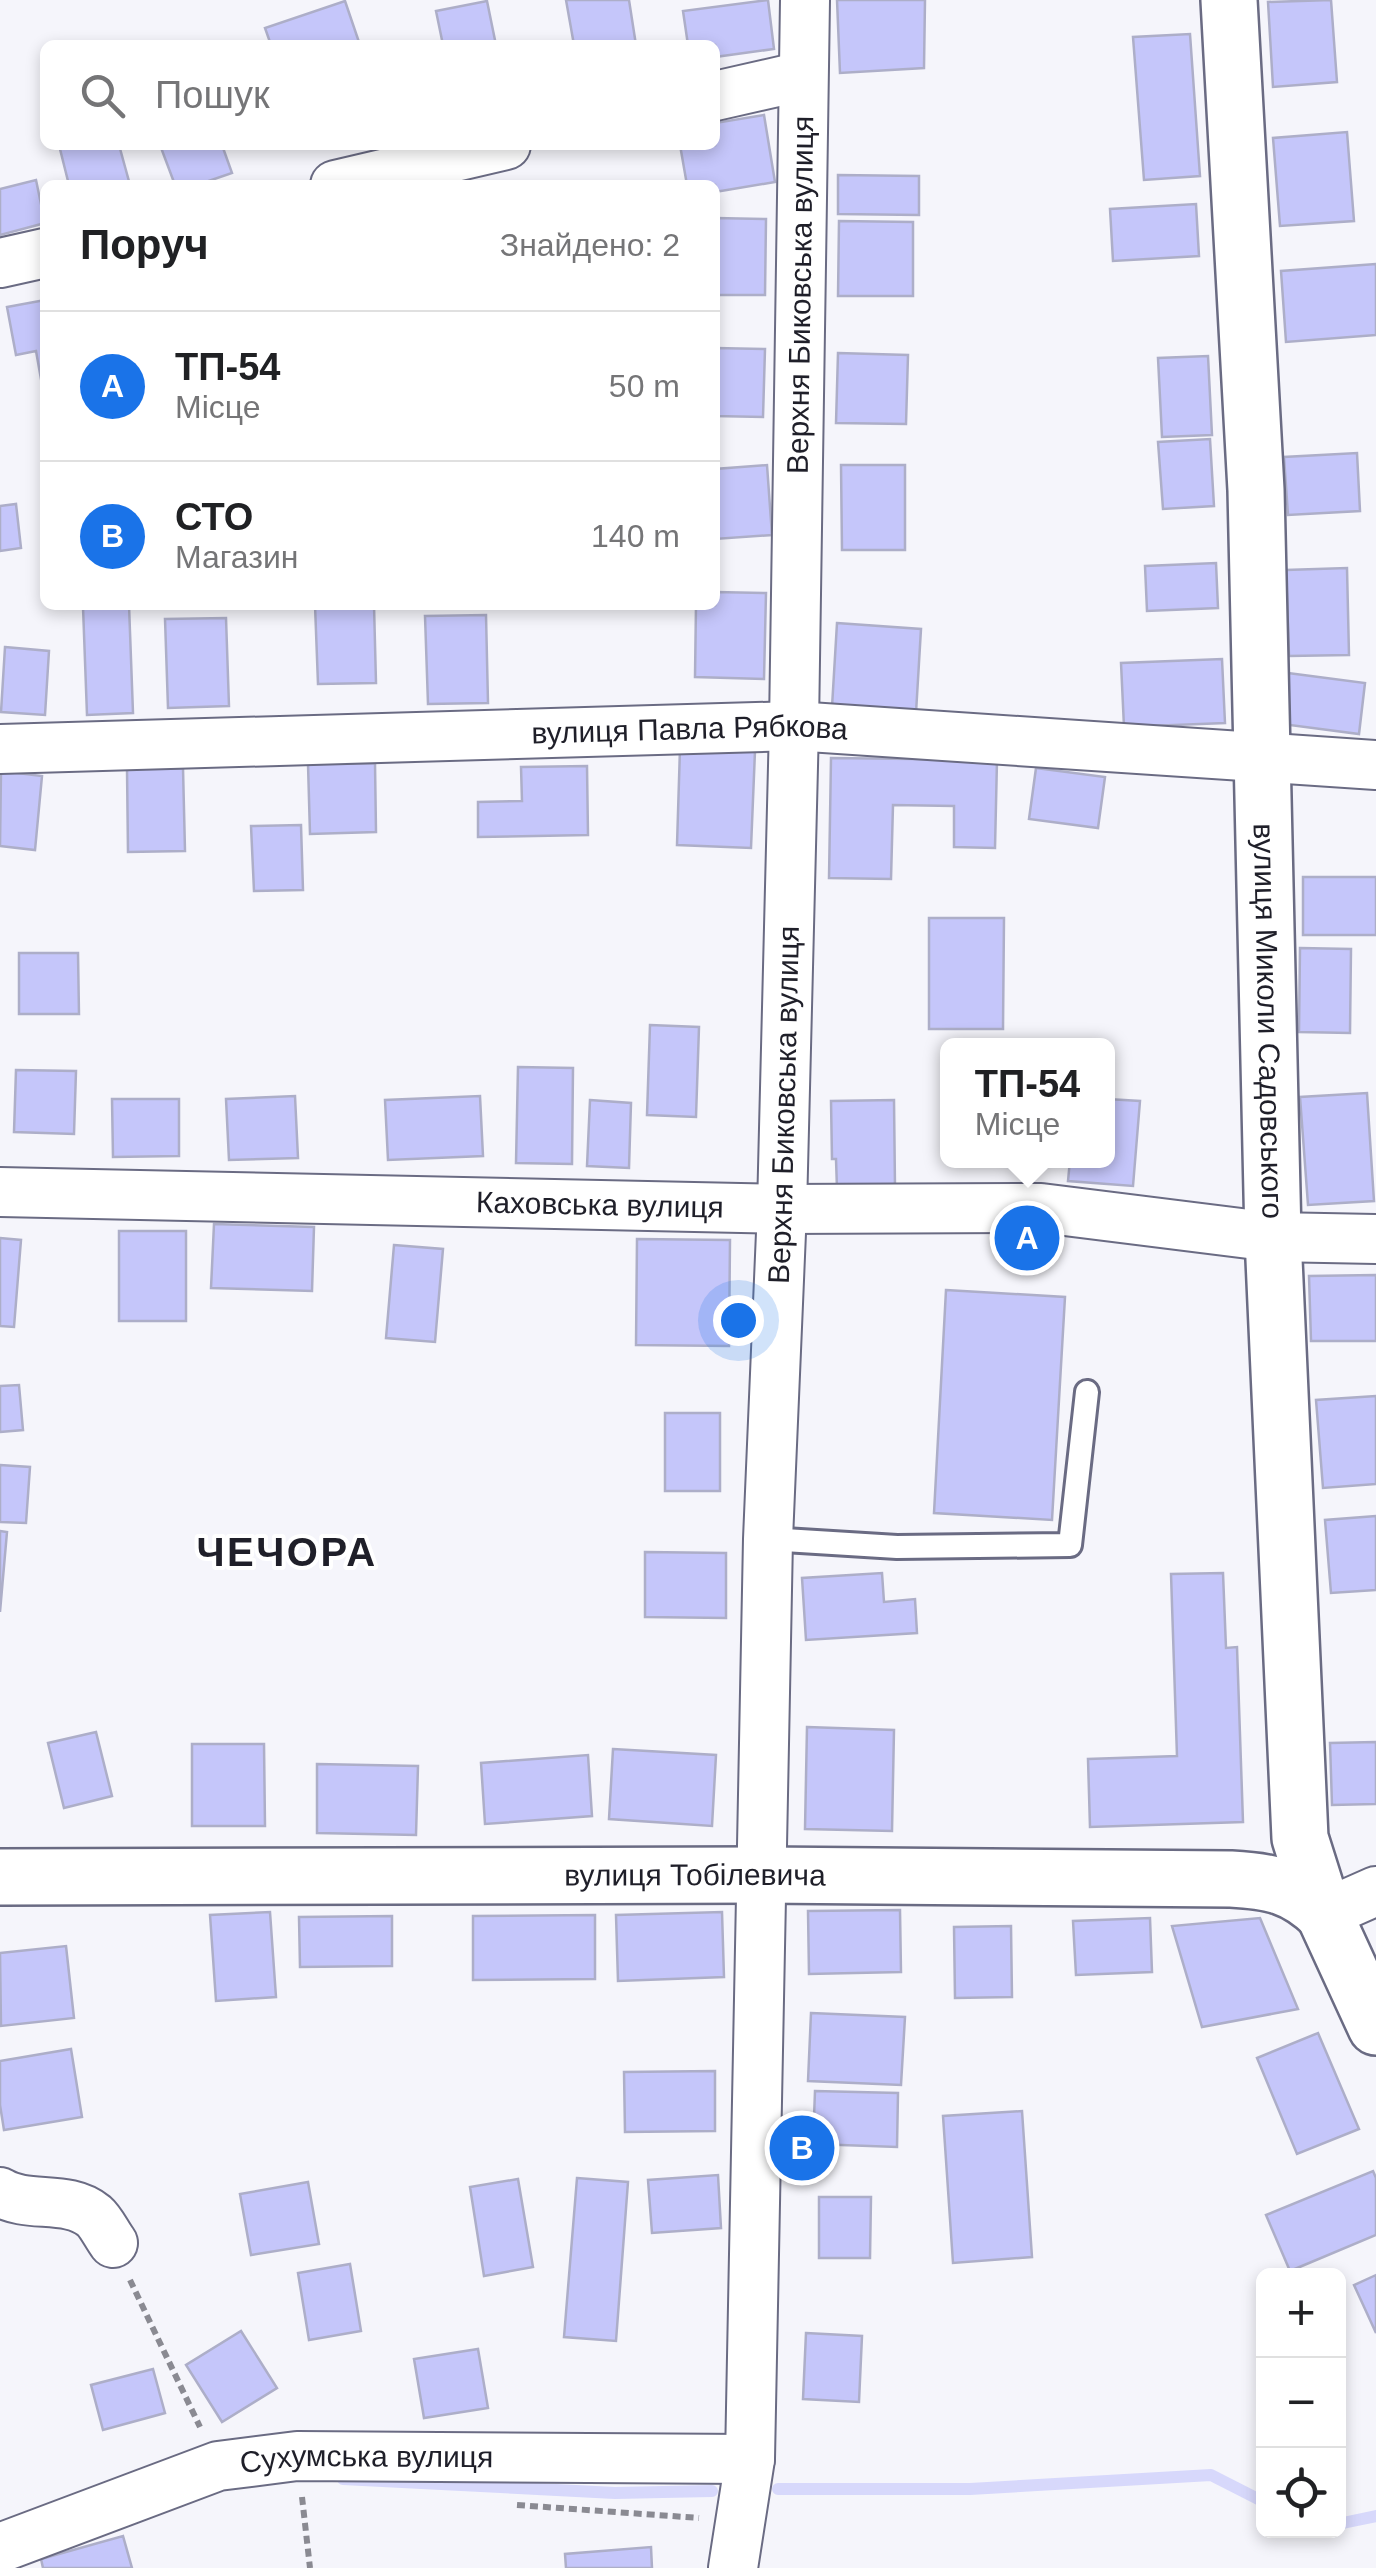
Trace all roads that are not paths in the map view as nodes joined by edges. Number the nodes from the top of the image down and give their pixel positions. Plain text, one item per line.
1 (805, 0) edge
2 (1230, 0) edge
3 (804, 76) junction
4 (720, 95) edge
5 (485, 150) edge
6 (357, 180) edge
7 (40, 254) edge
8 (0, 264) edge
9 (794, 726) junction
10 (0, 749) edge
11 (1260, 758) junction
12 (1376, 765) edge
13 (0, 1192) edge
14 (782, 1209) junction
15 (1273, 1236) junction
16 (1376, 1239) edge
17 (1087, 1392) dead end
18 (768, 1540) junction
19 (763, 1875) junction
20 (0, 1877) edge
21 (1376, 1891) edge
22 (1324, 1914) junction
23 (1376, 2027) edge
24 (0, 2192) edge
25 (113, 2243) road end
26 (750, 2459) junction
27 (0, 2548) edge
28 (733, 2568) edge

1 - 3 street, Верхня Биковська вулиця
2 - 11 street, вулиця Миколи Садовського
3 - 4 street
3 - 9 street, Верхня Биковська вулиця
5 - 6 street
7 - 8 street
9 - 10 street, вулиця Павла Рябкова
9 - 11 street, вулиця Павла Рябкова
9 - 14 street, Верхня Биковська вулиця
11 - 12 street, вулиця Павла Рябкова
11 - 15 street, вулиця Миколи Садовського
13 - 14 street, Каховська вулиця
14 - 15 street, Каховська вулиця
14 - 18 street, Верхня Биковська вулиця
15 - 16 street, Каховська вулиця
15 - 22 street, вулиця Миколи Садовського
17 - 18 lane
18 - 19 street, Верхня Биковська вулиця
19 - 20 street, вулиця Тобілевича
19 - 22 street, вулиця Тобілевича
19 - 26 street, Верхня Биковська вулиця
21 - 22 street
22 - 23 street, вулиця Миколи Садовського
24 - 25 street
26 - 27 street, Сухумська вулиця
26 - 28 street, Верхня Биковська вулиця

